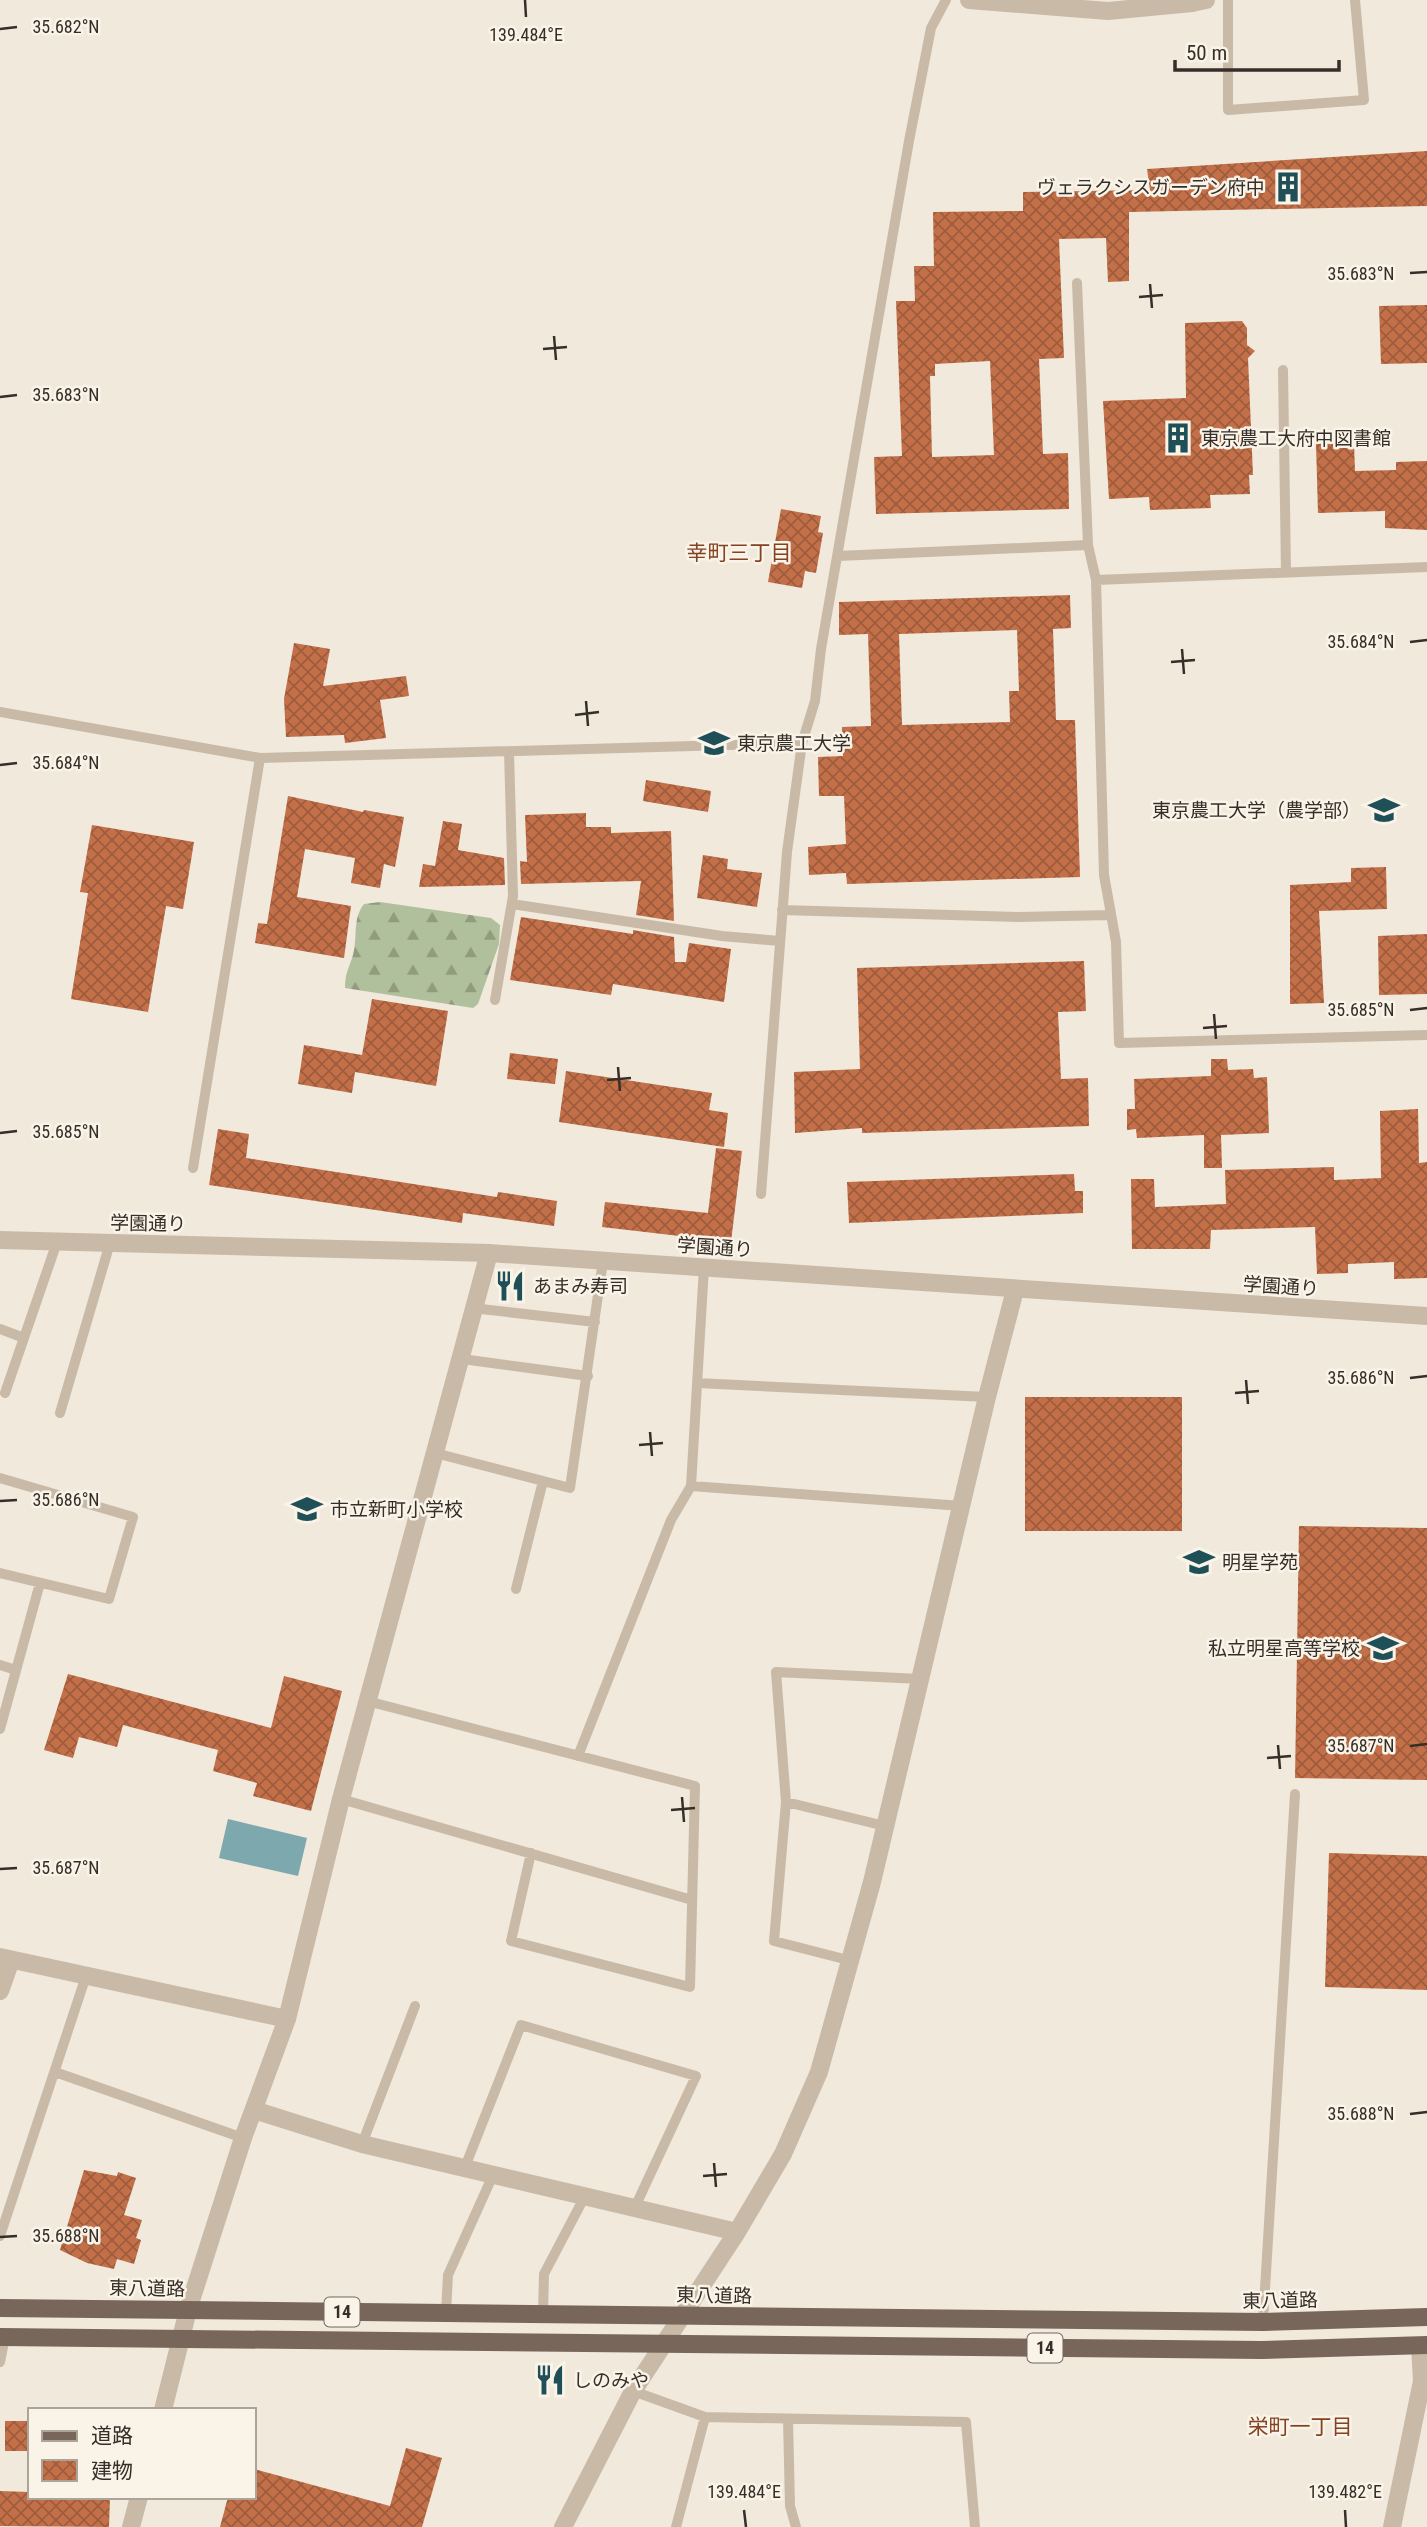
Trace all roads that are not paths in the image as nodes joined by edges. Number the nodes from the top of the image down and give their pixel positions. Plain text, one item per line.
1 (946, 0) edge
2 (969, 0) edge
3 (1228, 0) edge
4 (1354, 0) edge
5 (1199, 2) edge
6 (1144, 4) edge
7 (1077, 283) dead end
8 (1283, 370) dead end
9 (1088, 545) junction
10 (838, 556) junction
11 (1427, 567) edge
12 (1286, 572) junction
13 (1096, 580) junction
14 (0, 712) edge
15 (802, 743) junction
16 (509, 751) junction
17 (260, 758) junction
18 (512, 904) junction
19 (782, 910) junction
20 (1111, 915) junction
21 (780, 941) junction
22 (495, 1000) dead end
23 (1427, 1035) edge
24 (193, 1168) dead end
25 (761, 1194) dead end
26 (0, 1240) edge
27 (57, 1242) junction
28 (110, 1243) junction
29 (489, 1253) junction
30 (603, 1261) junction
31 (704, 1267) junction
32 (1015, 1290) junction
33 (472, 1308) junction
34 (1427, 1316) edge
35 (595, 1322) junction
36 (0, 1329) edge
37 (24, 1338) junction
38 (462, 1359) junction
39 (588, 1376) junction
40 (697, 1383) junction
41 (5, 1394) dead end
42 (987, 1397) junction
43 (60, 1413) dead end
44 (435, 1454) junction
45 (0, 1478) edge
46 (543, 1481) junction
47 (691, 1486) junction
48 (962, 1506) junction
49 (0, 1573) edge
50 (40, 1583) junction
51 (516, 1589) dead end
52 (0, 1665) edge
53 (16, 1670) junction
54 (920, 1679) junction
55 (367, 1701) junction
56 (0, 1729) edge
57 (578, 1756) junction
58 (1295, 1794) dead end
59 (341, 1798) junction
60 (786, 1802) junction
61 (885, 1826) junction
62 (531, 1853) junction
63 (692, 1900) junction
64 (6, 1959) edge
65 (848, 1960) junction
66 (86, 1976) junction
67 (0, 1991) edge
68 (415, 2006) dead end
69 (287, 2019) junction
70 (55, 2072) junction
71 (254, 2110) junction
72 (243, 2138) junction
73 (362, 2144) junction
74 (465, 2167) junction
75 (493, 2175) junction
76 (585, 2196) junction
77 (635, 2207) junction
78 (737, 2232) junction
79 (0, 2236) edge
80 (0, 2308) edge
81 (188, 2309) junction
82 (446, 2314) junction
83 (543, 2315) junction
84 (683, 2316) junction
85 (1427, 2317) edge
86 (1263, 2322) junction
87 (2, 2337) edge
88 (180, 2338) junction
89 (663, 2344) junction
90 (1423, 2346) edge
91 (1262, 2350) junction
92 (0, 2362) edge
93 (633, 2391) junction
94 (163, 2408) edge
95 (705, 2417) junction
96 (788, 2419) junction
97 (138, 2499) edge
98 (131, 2527) edge
99 (563, 2527) edge
100 (676, 2527) edge
101 (796, 2527) edge
102 (975, 2527) edge
103 (1392, 2527) edge

1 - 10 lane
2 - 6 street
3 - 4 lane
5 - 6 street
7 - 9 lane
8 - 12 lane
9 - 10 lane
9 - 13 lane
10 - 15 lane
11 - 12 lane
12 - 13 lane
13 - 20 lane
14 - 17 lane
15 - 16 lane
15 - 19 lane
16 - 17 lane
16 - 18 lane
17 - 24 lane
18 - 21 lane
18 - 22 lane
19 - 20 lane
19 - 21 lane
20 - 23 lane
21 - 25 lane
26 - 27 street, 学園通り
27 - 28 street, 学園通り
27 - 37 lane
28 - 29 street, 学園通り
28 - 43 lane
29 - 30 street, 学園通り
29 - 33 street
30 - 31 street, 学園通り
30 - 35 lane
31 - 32 street, 学園通り
31 - 40 lane
32 - 34 street, 学園通り
32 - 42 street
33 - 35 lane
33 - 38 street
35 - 39 lane
36 - 37 lane
37 - 41 lane
38 - 39 lane
38 - 44 street
39 - 46 lane
40 - 42 lane
40 - 47 lane
42 - 48 street
44 - 46 lane
44 - 55 street
45 - 50 lane
46 - 51 lane
47 - 48 lane
47 - 57 lane
48 - 54 street
49 - 50 lane
50 - 53 lane
52 - 53 lane
53 - 56 lane
54 - 60 lane
54 - 61 street
55 - 57 lane
55 - 59 street
57 - 63 lane
58 - 86 lane
59 - 62 lane
59 - 69 street
60 - 61 lane
60 - 65 lane
61 - 65 street
62 - 63 lane
62 - 63 lane
64 - 66 street
64 - 67 street
65 - 78 street
66 - 69 street
66 - 70 lane
68 - 73 lane
69 - 71 street
70 - 72 lane
70 - 79 lane
71 - 72 street
71 - 73 street
72 - 81 street
73 - 74 street
74 - 75 street
74 - 77 lane
75 - 76 street
75 - 82 lane
76 - 77 street
76 - 83 lane
77 - 78 street
78 - 84 street
80 - 81 main road, 東八道路 / 14
81 - 82 main road, 東八道路 / 14
81 - 88 street
82 - 83 main road, 東八道路 / 14
83 - 84 main road, 東八道路 / 14
84 - 86 main road, 東八道路 / 14
84 - 89 street
85 - 86 main road, 東八道路 / 14
86 - 91 main road
87 - 88 main road, 14
87 - 92 lane
88 - 89 main road, 14
88 - 94 street
89 - 91 main road, 14
89 - 93 street
90 - 91 main road, 14
90 - 103 street
93 - 95 lane
93 - 99 street
95 - 96 lane
95 - 100 lane
96 - 101 lane
96 - 102 lane
97 - 98 street

